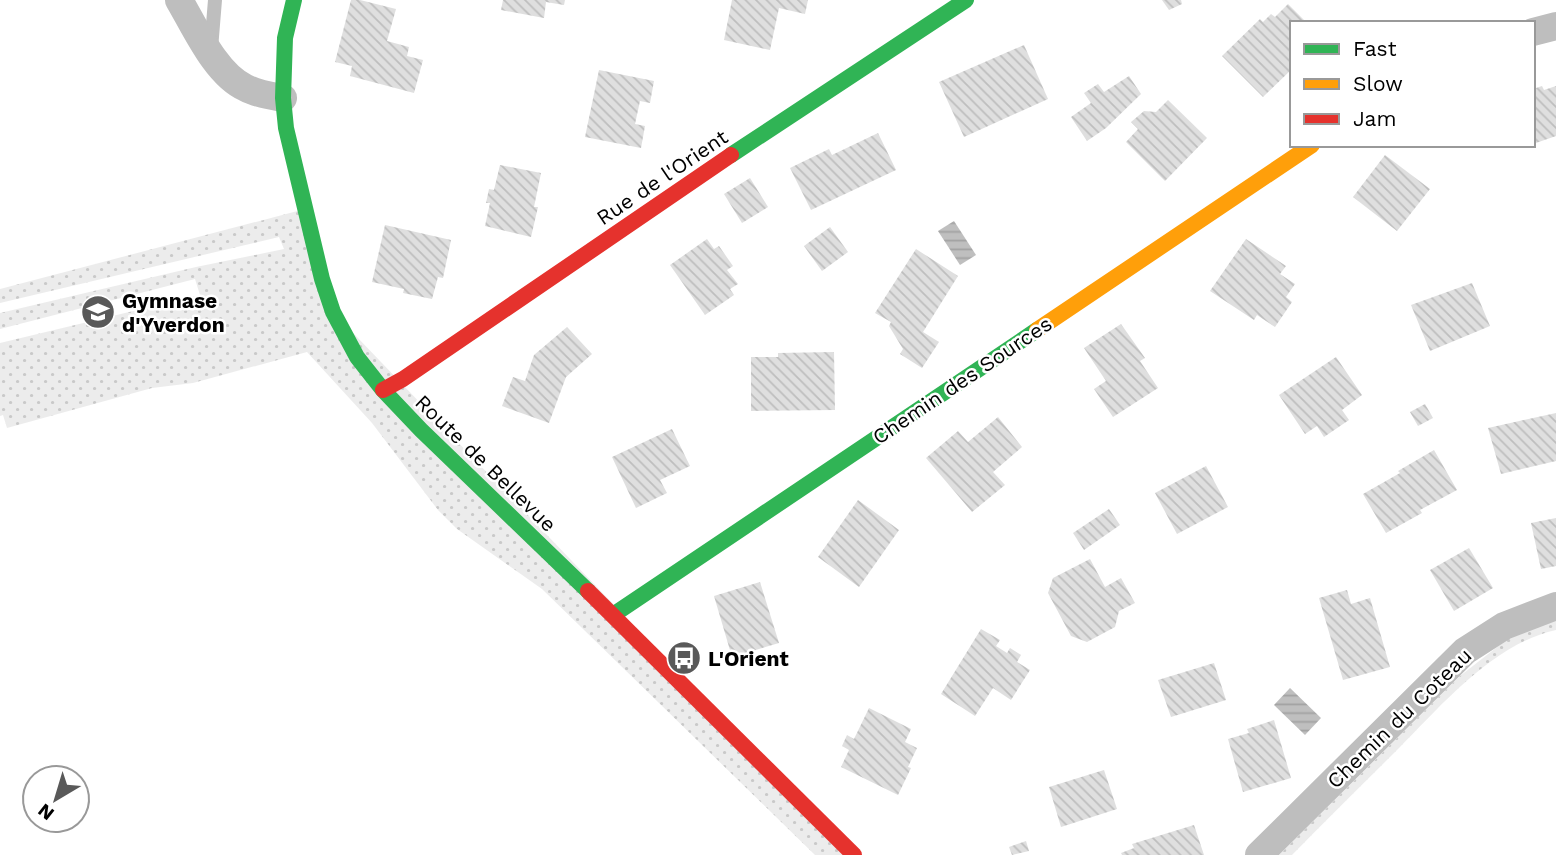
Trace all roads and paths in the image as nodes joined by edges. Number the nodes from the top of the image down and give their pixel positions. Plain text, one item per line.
1 (179, 0) edge
2 (215, 0) edge
3 (294, 0) edge
4 (966, 0) edge
5 (1556, 26) edge
6 (1535, 31) edge
7 (210, 53) junction
8 (284, 98) junction
9 (1309, 147) edge
10 (383, 390) junction
11 (1556, 606) edge
12 (613, 615) junction
13 (854, 855) edge
14 (1259, 855) edge

1 - 7 street
2 - 7 lane
3 - 8 street, Route de Bellevue
4 - 10 street, Rue de l'Orient
5 - 6 street
7 - 8 street
8 - 10 street, Route de Bellevue
9 - 12 street, Chemin des Sources
10 - 12 street, Route de Bellevue
11 - 14 street, Chemin du Coteau
12 - 13 street, Route de Bellevue

